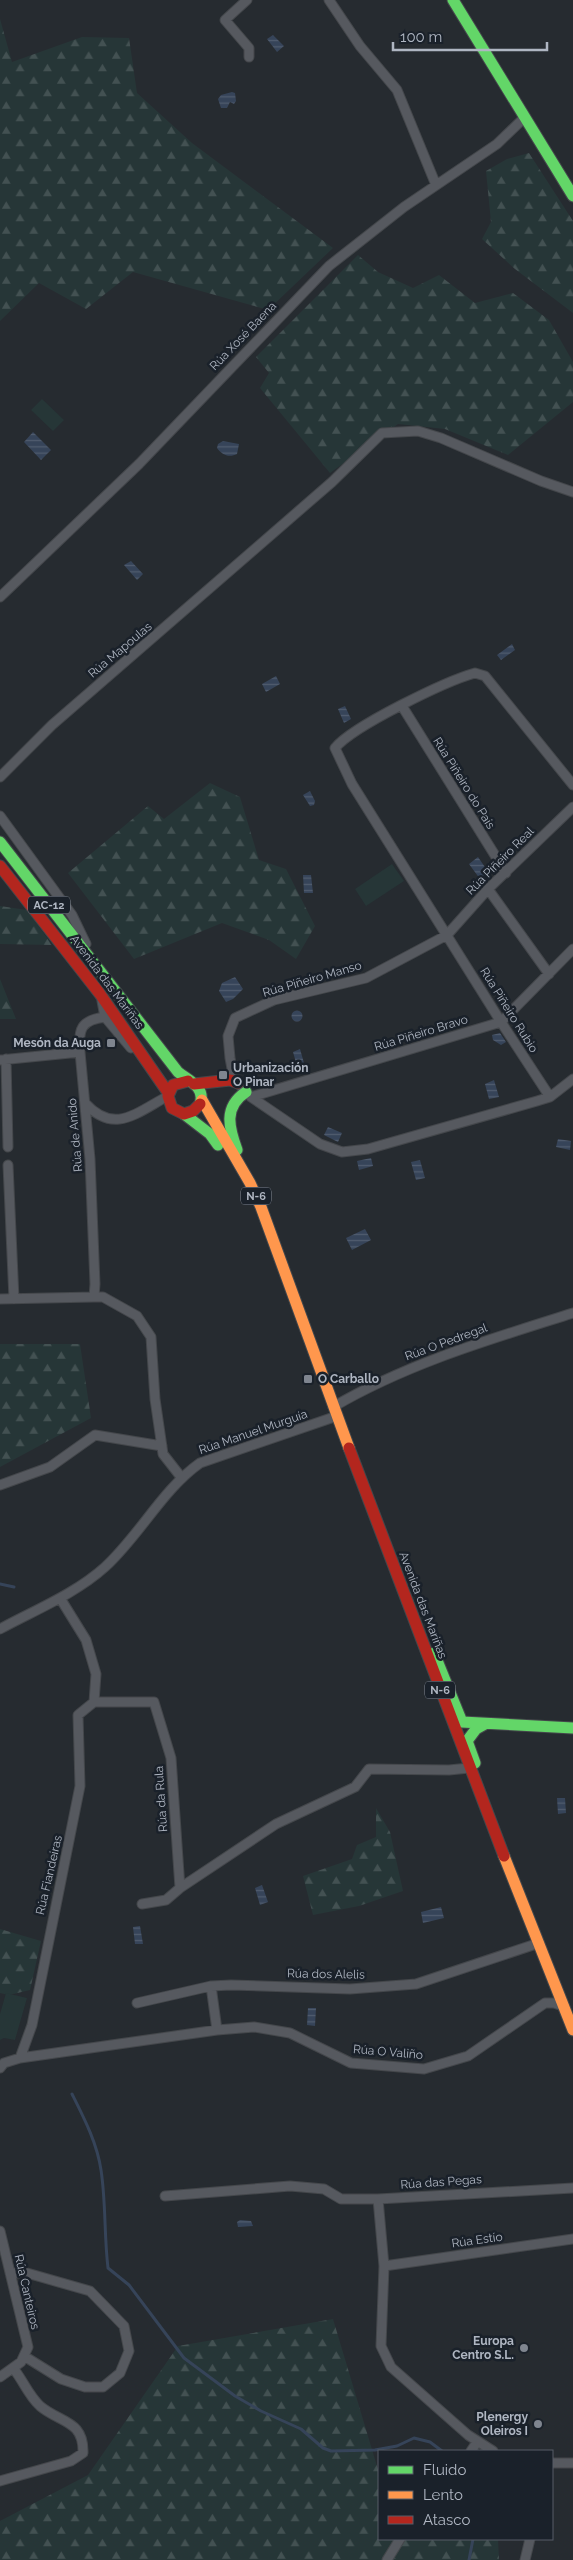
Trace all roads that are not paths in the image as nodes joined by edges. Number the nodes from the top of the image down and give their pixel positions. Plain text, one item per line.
1 (246, 0) edge
2 (329, 0) edge
3 (453, 0) edge
4 (249, 57) dead end
5 (524, 118) junction
6 (436, 185) junction
7 (573, 196) edge
8 (573, 492) edge
9 (0, 597) edge
10 (402, 706) junction
11 (0, 776) edge
12 (573, 785) edge
13 (573, 807) edge
14 (0, 816) edge
15 (0, 842) edge
16 (0, 866) edge
17 (506, 872) junction
18 (488, 889) junction
19 (447, 935) junction
20 (573, 949) edge
21 (98, 969) junction
22 (549, 974) junction
23 (100, 994) junction
24 (105, 1017) junction
25 (501, 1022) junction
26 (80, 1052) junction
27 (146, 1058) junction
28 (3, 1060) edge
29 (573, 1079) edge
30 (191, 1082) junction
31 (237, 1093) junction
32 (168, 1095) junction
33 (550, 1097) junction
34 (202, 1100) junction
35 (84, 1103) junction
36 (184, 1114) junction
37 (8, 1147) dead end
38 (8, 1164) dead end
39 (250, 1183) junction
40 (94, 1296) junction
41 (14, 1298) junction
42 (0, 1299) edge
43 (293, 1300) junction
44 (573, 1313) edge
45 (335, 1411) junction
46 (162, 1446) junction
47 (181, 1476) junction
48 (0, 1485) edge
49 (60, 1598) junction
50 (410, 1611) junction
51 (0, 1629) edge
52 (94, 1702) junction
53 (485, 1724) junction
54 (573, 1728) edge
55 (469, 1768) junction
56 (502, 1852) junction
57 (180, 1888) junction
58 (142, 1904) dead end
59 (539, 1943) junction
60 (211, 1986) junction
61 (137, 2002) dead end
62 (563, 2006) junction
63 (217, 2030) junction
64 (573, 2030) edge
65 (20, 2058) junction
66 (0, 2068) edge
67 (573, 2188) edge
68 (165, 2196) dead end
69 (378, 2198) junction
70 (0, 2231) edge
71 (573, 2239) edge
72 (384, 2266) junction
73 (10, 2273) junction
74 (24, 2356) junction
75 (13, 2368) junction
76 (0, 2377) edge
77 (477, 2442) junction
78 (472, 2450) edge
79 (482, 2450) edge
80 (491, 2450) edge
81 (573, 2463) edge
82 (554, 2464) edge
83 (0, 2481) edge
84 (399, 2540) edge
85 (523, 2540) edge
86 (530, 2540) edge
87 (387, 2560) edge
88 (524, 2560) edge

1 - 4 street
2 - 6 street
3 - 5 main road
5 - 6 street, Rúa Xosé Baena
5 - 7 main road
6 - 9 street, Rúa Xosé Baena
8 - 11 street, Rúa Mapoulas
10 - 12 street
10 - 17 street, Rúa Piñeiro do País
10 - 19 street
13 - 17 street, Rúa Piñeiro Real
14 - 21 street, Avenida das Mariñas
15 - 21 main road, Avenida das Mariñas / AC-12
16 - 23 main road, Avenida das Mariñas / AC-12
17 - 18 street, Rúa Piñeiro Real
18 - 19 street, Rúa Piñeiro Real
18 - 22 street
19 - 25 street, Rúa Piñeiro Rubio
19 - 31 street, Rúa Piñeiro Manso
20 - 22 street, Rúa Piñeiro Bravo
21 - 30 main road, Avenida das Mariñas / AC-12
22 - 25 street, Rúa Piñeiro Bravo
23 - 24 street
23 - 27 main road, Avenida das Mariñas / AC-12
24 - 26 street, Rúa de Anido
24 - 27 street
25 - 31 street, Rúa Piñeiro Bravo
25 - 33 street, Rúa Piñeiro Rubio
26 - 28 street
26 - 35 street, Rúa de Anido
27 - 32 main road, Avenida das Mariñas / AC-12
28 - 37 street
29 - 33 street
30 - 31 main road
30 - 32 main road
30 - 34 main road, AC-12
31 - 33 street
31 - 34 main road
31 - 39 main road
32 - 35 street
32 - 36 main road, AC-12
34 - 36 main road
34 - 39 main road, Avenida das Mariñas / N-6
35 - 40 street, Rúa de Anido
36 - 43 main road, Avenida das Mariñas / N-6
38 - 41 street
39 - 43 main road, Avenida das Mariñas / N-6
40 - 41 street
40 - 46 street
41 - 42 street
43 - 45 main road, Avenida das Mariñas / N-6
44 - 45 street, Rúa O Pedregal
45 - 47 street, Rúa Manuel Murguía
45 - 50 main road, Avenida das Mariñas / N-6
46 - 47 street
46 - 48 street
47 - 49 street, Rúa Manuel Murguía
49 - 51 street, Rúa Manuel Murguía
49 - 52 street
50 - 53 main road
50 - 55 main road, Avenida das Mariñas / N-6
52 - 57 street, Rúa da Rula
52 - 65 street, Rúa Fiandeiras
53 - 54 main road
53 - 56 main road
55 - 56 main road, Avenida das Mariñas / N-6
55 - 57 street
56 - 59 main road, Avenida das Mariñas / N-6
57 - 58 street
59 - 60 street, Rúa dos Alelis
59 - 62 main road, Avenida das Mariñas / N-6
60 - 61 street, Rúa dos Alelis
60 - 63 street
62 - 63 street, Rúa O Valiño
62 - 64 main road, Avenida das Mariñas / N-6
63 - 65 street, Rúa O Valiño
65 - 66 street, Rúa O Valiño
67 - 69 street, Rúa das Pegas
68 - 69 street, Rúa das Pegas
69 - 72 street
70 - 73 street, Rúa Canteiros
71 - 72 street, Rúa Estío
72 - 77 street
73 - 74 street, Rúa Canteiros
73 - 74 street
74 - 75 street
75 - 76 street
75 - 83 street
77 - 78 street
77 - 79 street
77 - 80 street
81 - 82 street
84 - 87 street
85 - 88 street
86 - 88 street

